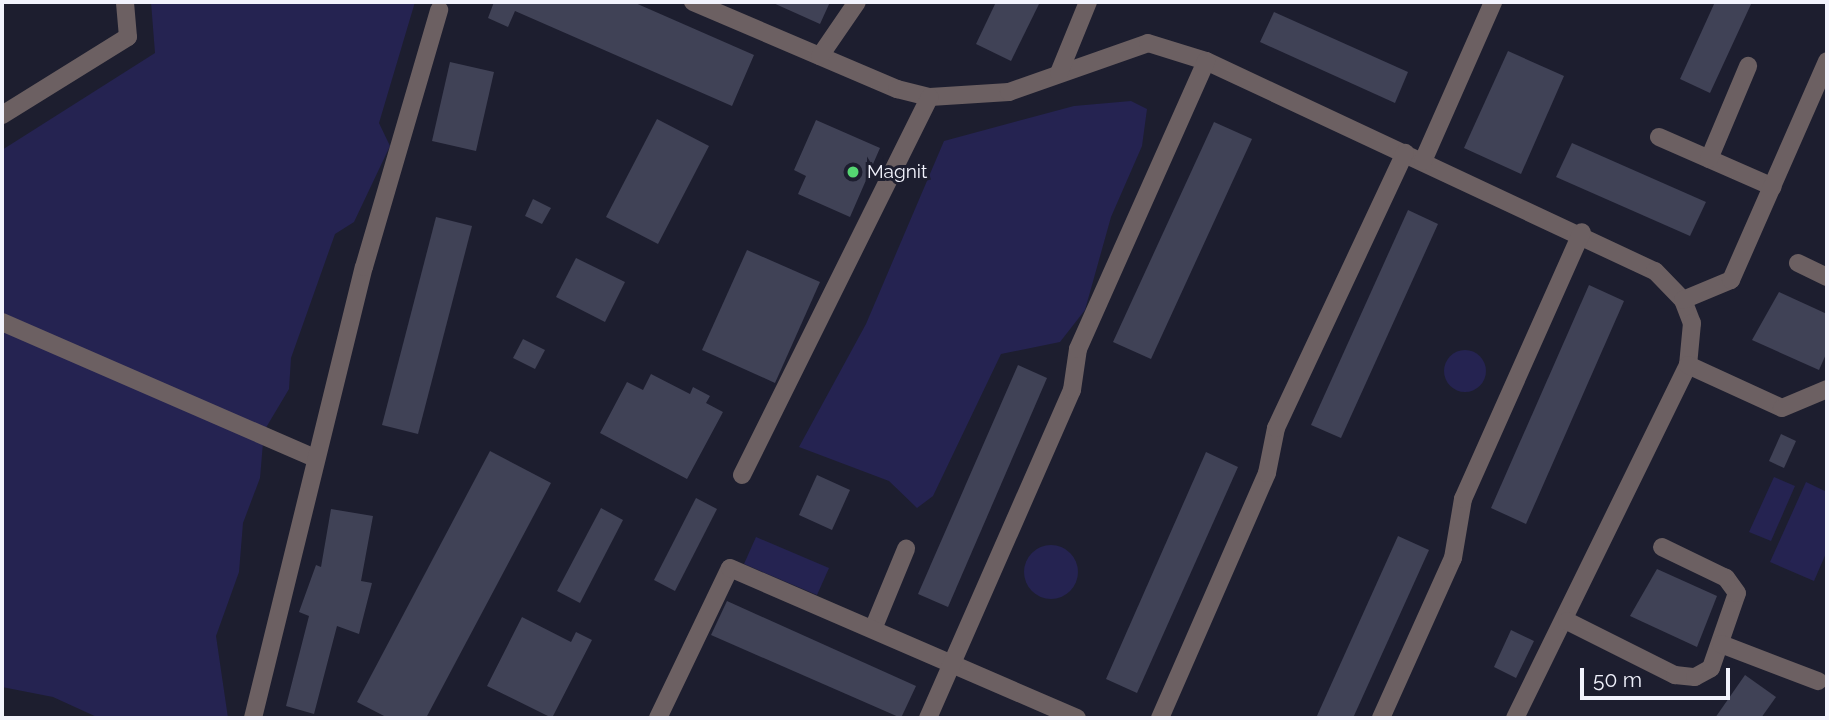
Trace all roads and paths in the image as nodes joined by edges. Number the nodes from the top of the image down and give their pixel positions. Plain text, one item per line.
1 (125, 2) edge
2 (693, 2) edge
3 (857, 2) edge
4 (1088, 2) edge
5 (1493, 2) edge
6 (439, 10) dead end
7 (820, 56) junction
8 (1206, 61) junction
9 (1748, 66) dead end
10 (1826, 70) edge
11 (1059, 73) junction
12 (930, 97) junction
13 (2, 115) edge
14 (1659, 137) dead end
15 (1405, 153) junction
16 (1709, 159) junction
17 (1423, 161) junction
18 (1773, 187) junction
19 (1582, 232) junction
20 (1798, 263) dead end
21 (1827, 277) edge
22 (1683, 300) junction
23 (2, 322) edge
24 (1689, 365) junction
25 (1827, 389) edge
26 (315, 458) junction
27 (742, 475) dead end
28 (1662, 547) dead end
29 (906, 549) dead end
30 (1567, 621) junction
31 (873, 629) junction
32 (1721, 644) junction
33 (954, 663) junction
34 (1818, 681) dead end
35 (253, 718) edge
36 (659, 718) edge
37 (929, 718) edge
38 (1077, 718) edge
39 (1160, 718) edge
40 (1381, 718) edge
41 (1515, 718) edge

1 - 13 street
2 - 7 street
3 - 7 street
4 - 11 street
5 - 17 street
6 - 26 street
7 - 12 street
8 - 11 street
8 - 15 street
8 - 33 street
9 - 16 street
10 - 18 street
11 - 12 street
12 - 27 street
14 - 16 street
15 - 17 street
15 - 39 street
16 - 18 street
17 - 19 street
18 - 22 street
19 - 22 street
19 - 40 street
20 - 21 street
22 - 24 street
23 - 26 street
24 - 25 street
24 - 30 street
26 - 35 street
28 - 32 street
29 - 31 street
30 - 32 street
30 - 41 street
31 - 33 street
31 - 36 street
32 - 34 street
33 - 37 street
33 - 38 street

